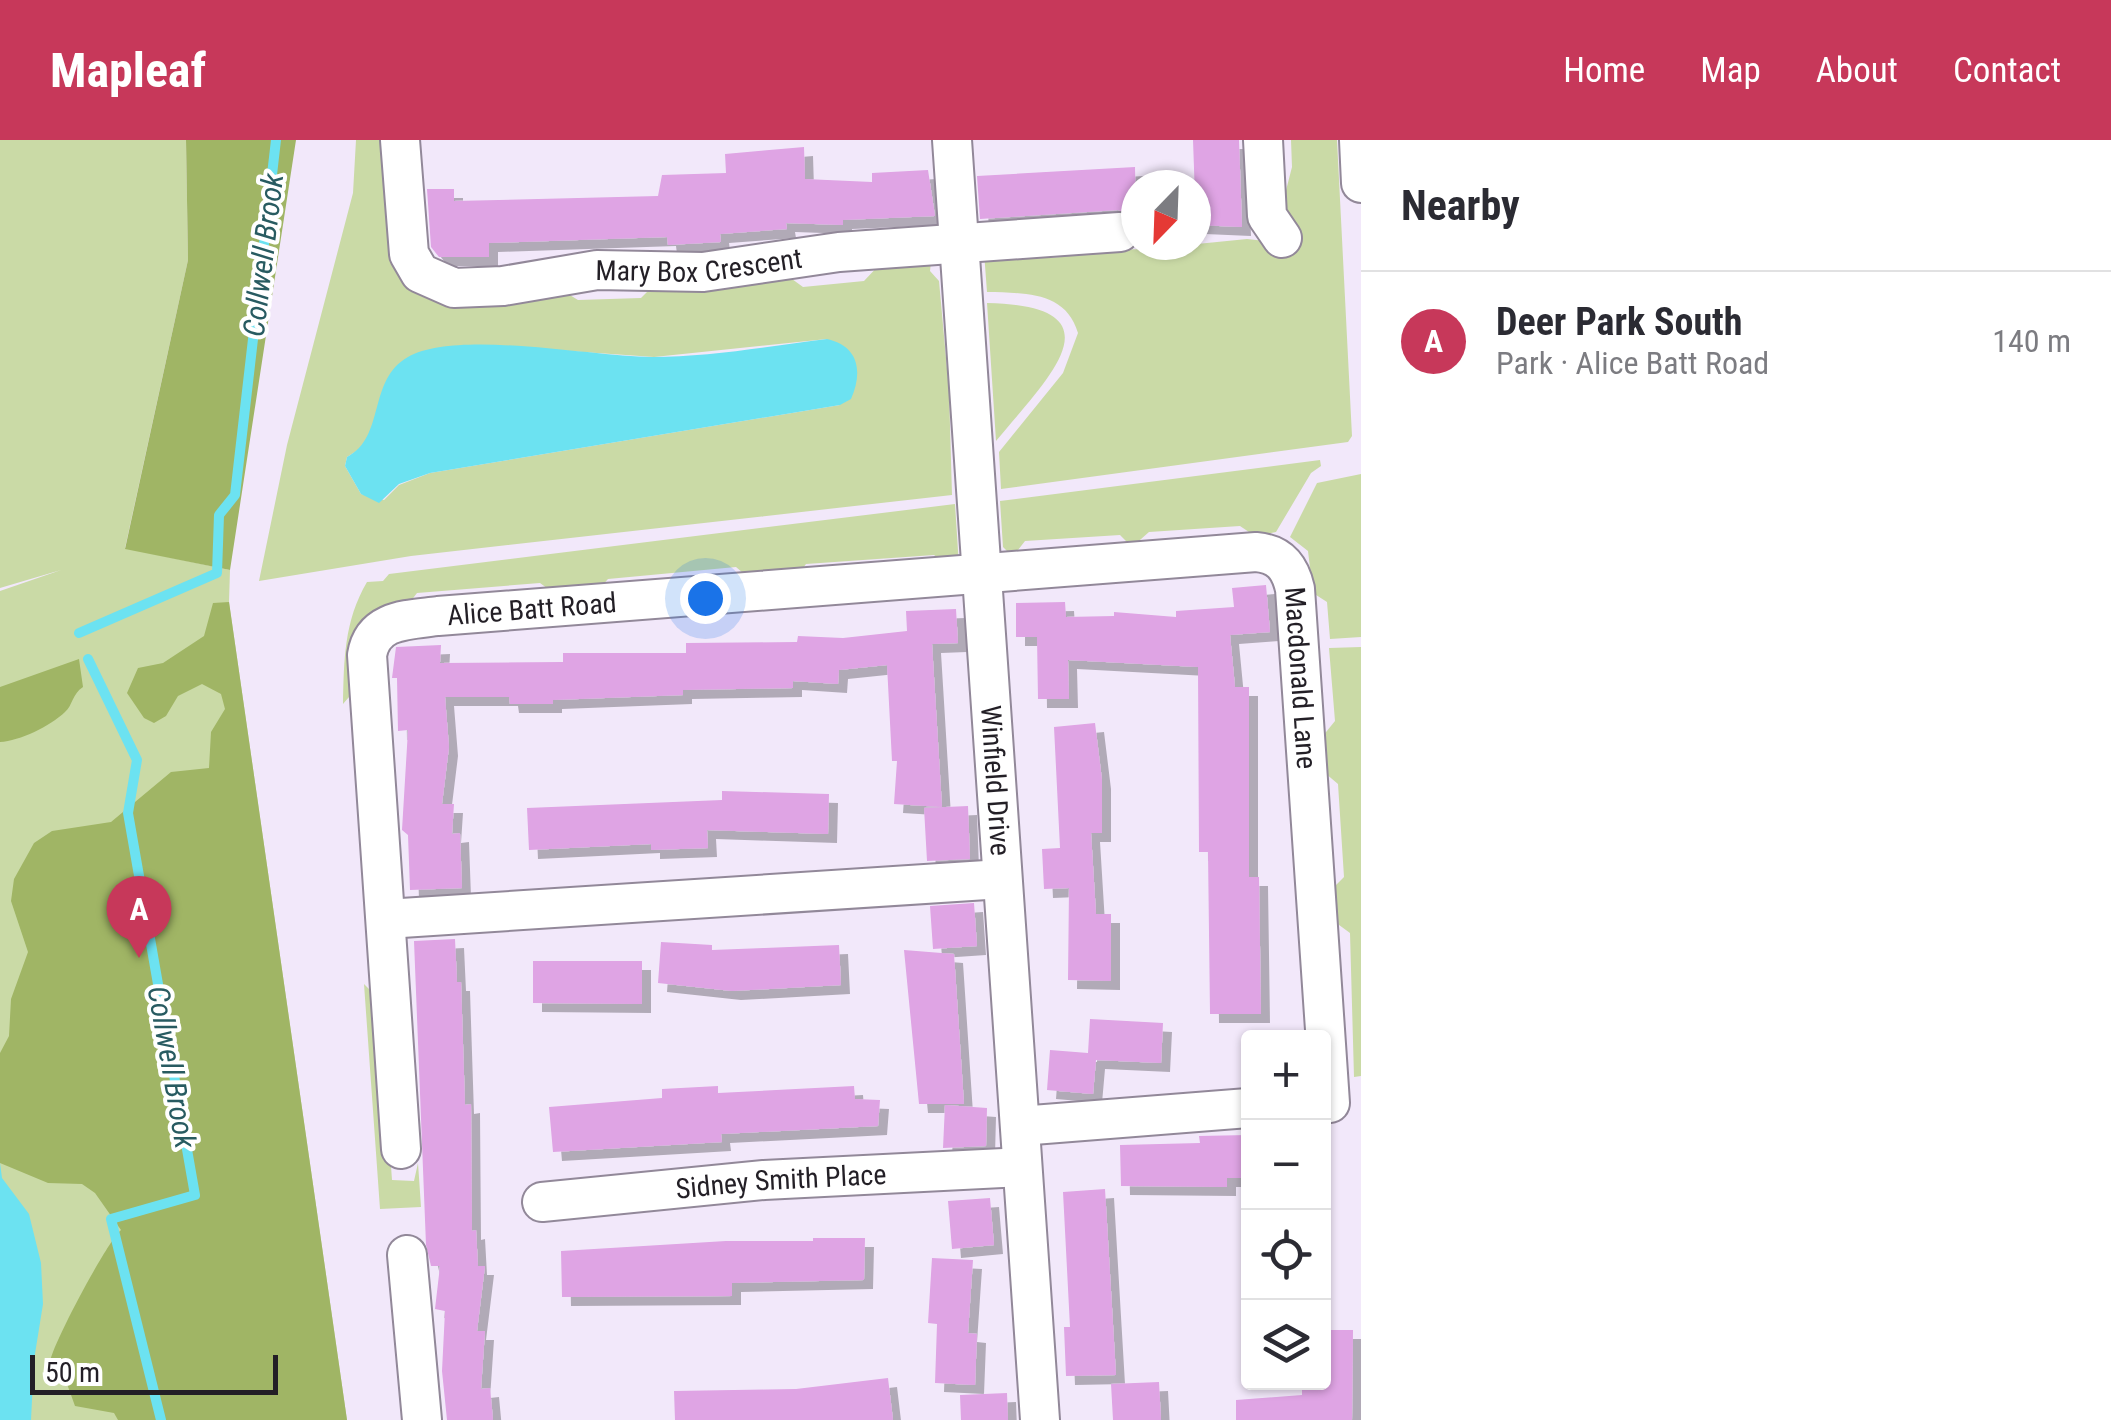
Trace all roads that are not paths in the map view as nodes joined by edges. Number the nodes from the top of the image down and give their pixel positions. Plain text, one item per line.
1 (400, 140) edge
2 (952, 140) edge
3 (1263, 140) edge
4 (1359, 140) edge
5 (1361, 183) edge
6 (1120, 232) dead end
7 (1282, 238) dead end
8 (959, 242) junction
9 (981, 576) junction
10 (1002, 879) junction
11 (386, 920) junction
12 (1338, 1102) edge
13 (1241, 1109) edge
14 (1020, 1126) junction
15 (401, 1150) dead end
16 (1022, 1166) junction
17 (542, 1202) dead end
18 (407, 1255) dead end
19 (422, 1420) edge
20 (1040, 1420) edge

1 - 8 street, Mary Box Crescent
2 - 8 street, Winfield Drive
3 - 7 street
4 - 5 street
6 - 8 street, Mary Box Crescent
8 - 9 street, Winfield Drive
9 - 10 street, Winfield Drive
9 - 11 street, Alice Batt Road
9 - 12 street, Macdonald Lane
10 - 11 street
10 - 14 street, Winfield Drive
11 - 15 street, Alice Batt Road
13 - 14 street
14 - 16 street, Winfield Drive
16 - 17 street, Sidney Smith Place
16 - 20 street, Winfield Drive
18 - 19 street

